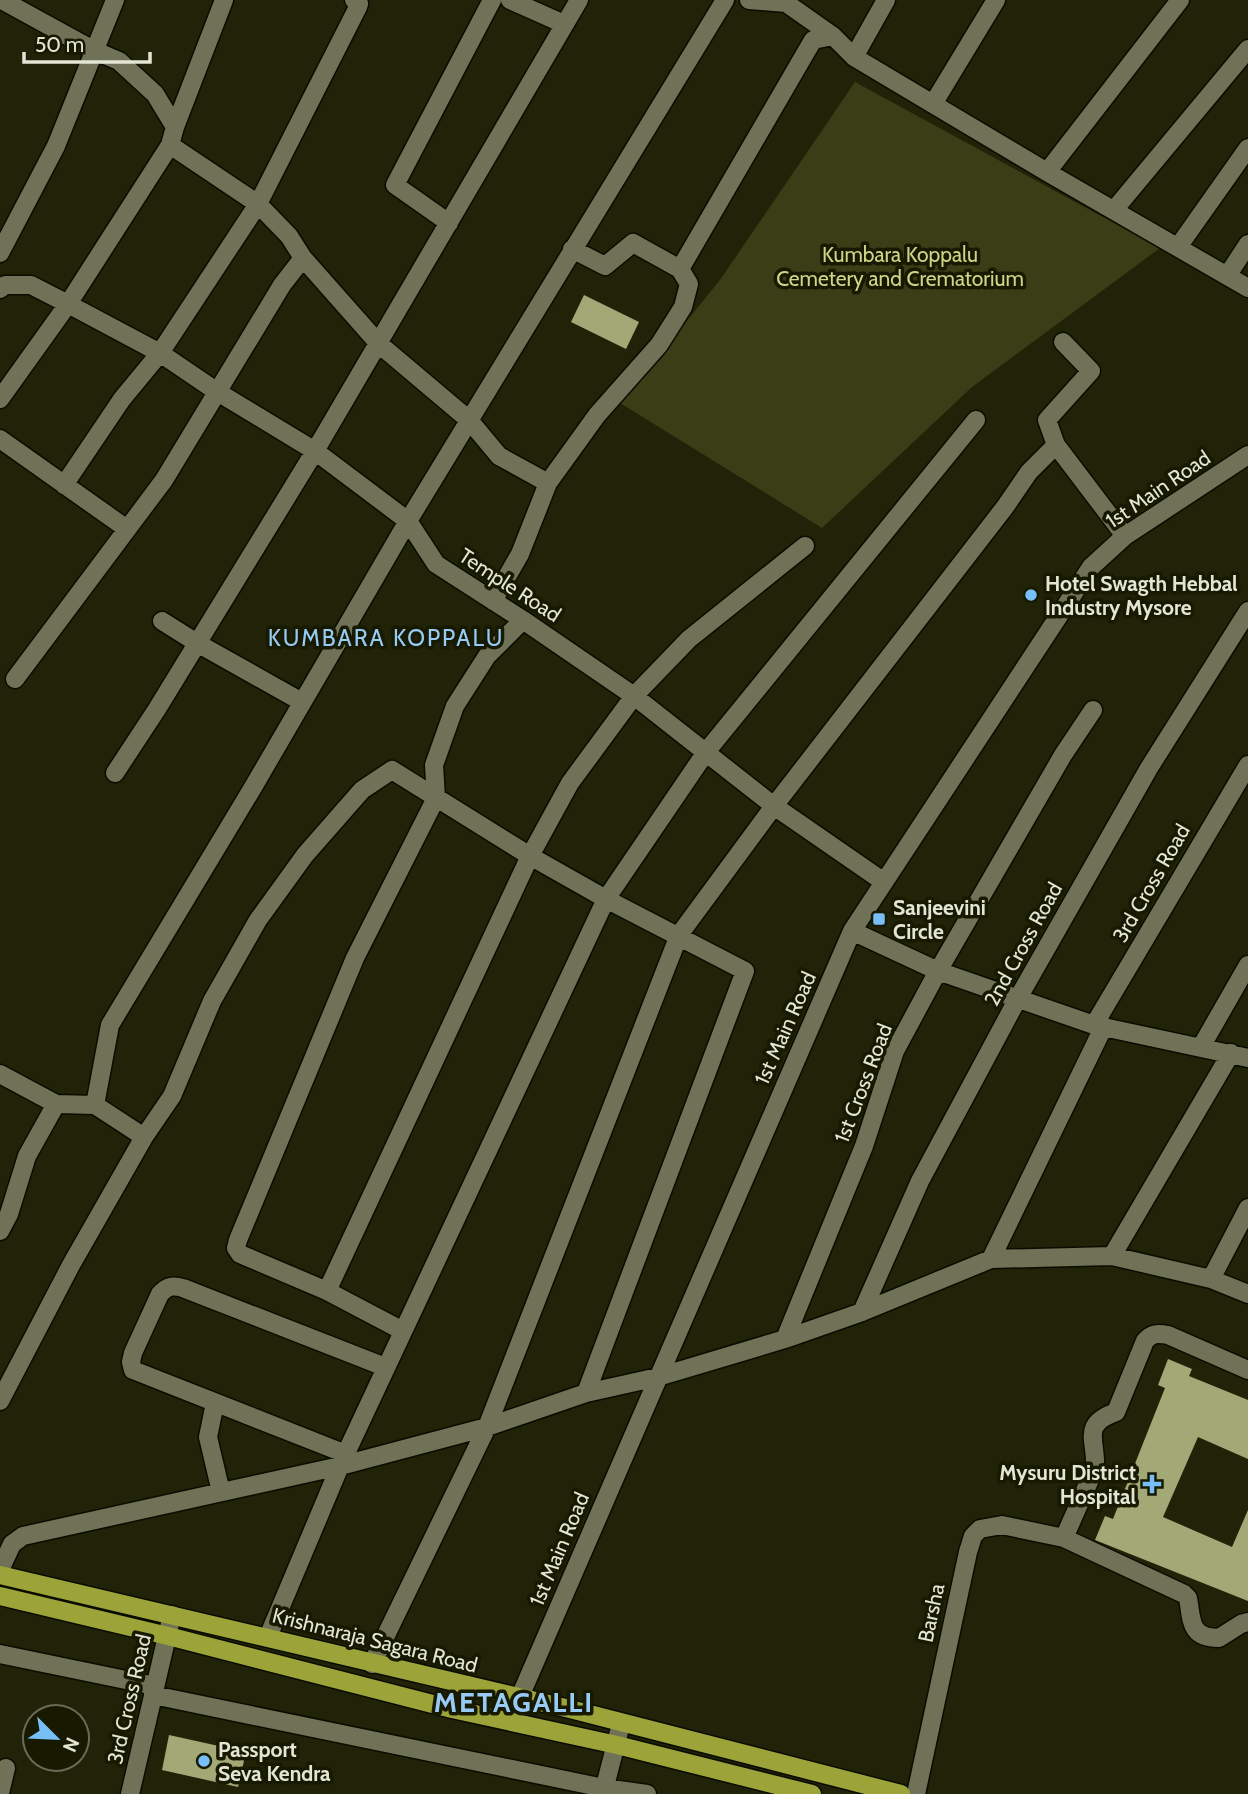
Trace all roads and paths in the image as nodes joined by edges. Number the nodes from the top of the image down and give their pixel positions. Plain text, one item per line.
1 (2, 0) edge
2 (116, 0) edge
3 (224, 0) edge
4 (354, 0) edge
5 (492, 0) edge
6 (510, 0) edge
7 (579, 0) edge
8 (725, 0) edge
9 (749, 0) edge
10 (886, 0) edge
11 (996, 0) edge
12 (1180, 0) edge
13 (564, 24) junction
14 (833, 36) junction
15 (1248, 49) edge
16 (93, 50) junction
17 (854, 57) junction
18 (933, 104) junction
19 (175, 127) junction
20 (170, 145) junction
21 (1248, 148) edge
22 (1047, 172) junction
23 (258, 204) junction
24 (1114, 210) junction
25 (449, 223) junction
26 (1248, 244) edge
27 (1178, 247) junction
28 (572, 248) junction
29 (0, 253) edge
30 (303, 258) junction
31 (680, 269) junction
32 (1227, 276) junction
33 (1248, 288) edge
34 (0, 289) edge
35 (68, 304) junction
36 (1063, 342) dead end
37 (379, 344) junction
38 (160, 353) junction
39 (216, 391) junction
40 (0, 399) edge
41 (469, 420) junction
42 (976, 420) dead end
43 (0, 439) edge
44 (1056, 445) junction
45 (315, 451) junction
46 (1248, 455) edge
47 (548, 483) junction
48 (64, 485) junction
49 (408, 521) junction
50 (127, 529) junction
51 (1125, 536) junction
52 (805, 546) dead end
53 (493, 601) junction
54 (1248, 611) edge
55 (523, 620) junction
56 (162, 621) dead end
57 (197, 643) junction
58 (15, 679) dead end
59 (634, 696) junction
60 (302, 702) junction
61 (1093, 710) dead end
62 (706, 752) junction
63 (1248, 765) edge
64 (115, 773) dead end
65 (436, 798) junction
66 (774, 806) junction
67 (530, 856) junction
68 (884, 882) junction
69 (606, 899) junction
70 (852, 931) junction
71 (680, 936) junction
72 (1248, 965) edge
73 (938, 971) junction
74 (1017, 1000) junction
75 (1099, 1026) junction
76 (1201, 1047) junction
77 (1240, 1056) edge
78 (0, 1074) edge
79 (56, 1104) junction
80 (95, 1105) junction
81 (144, 1137) junction
82 (1248, 1208) edge
83 (0, 1231) edge
84 (1112, 1256) junction
85 (991, 1259) junction
86 (1211, 1279) junction
87 (327, 1291) junction
88 (1248, 1294) edge
89 (862, 1312) junction
90 (403, 1331) junction
91 (785, 1339) junction
92 (386, 1367) junction
93 (1248, 1370) edge
94 (658, 1377) junction
95 (586, 1393) junction
96 (1, 1396) edge
97 (215, 1403) junction
98 (487, 1426) junction
99 (343, 1460) junction
100 (220, 1492) junction
101 (1064, 1538) junction
102 (0, 1572) edge
103 (0, 1596) edge
104 (172, 1615) junction
105 (1248, 1622) edge
106 (168, 1636) junction
107 (268, 1637) junction
108 (0, 1654) edge
109 (372, 1664) junction
110 (154, 1690) junction
111 (519, 1699) junction
112 (512, 1722) junction
113 (621, 1724) junction
114 (617, 1745) junction
115 (6, 1768) dead end
116 (604, 1791) edge
117 (0, 1793) edge
118 (130, 1794) edge
119 (647, 1794) edge
120 (812, 1794) edge
121 (901, 1794) edge
122 (916, 1794) edge

1 - 16 street
2 - 16 street
3 - 19 street
4 - 23 street
5 - 25 street
6 - 13 street
7 - 13 street
8 - 28 street
9 - 14 street
10 - 17 street
11 - 18 street
12 - 22 street
13 - 25 street
14 - 17 street
14 - 31 street
15 - 24 street
16 - 19 street
16 - 29 street
17 - 18 street
18 - 22 street
19 - 20 street
20 - 23 street
20 - 35 street
21 - 27 street
22 - 24 street
23 - 30 street
23 - 38 street
24 - 27 street
25 - 37 street
26 - 32 street
27 - 32 street
28 - 31 street
28 - 41 street
30 - 37 street
30 - 39 street
31 - 47 street
32 - 33 street
34 - 35 street, Temple Road
35 - 38 street, Temple Road
35 - 40 street
36 - 44 street
37 - 41 street
37 - 45 street
38 - 39 street, Temple Road
38 - 48 street
39 - 45 street, Temple Road
39 - 50 street
41 - 47 street
41 - 49 street
42 - 62 street
43 - 48 street
44 - 51 street
44 - 66 street
45 - 49 street, Temple Road
45 - 57 street
46 - 51 street, 1st Main Road
47 - 53 street
48 - 50 street
49 - 53 street, Temple Road
49 - 60 street
50 - 58 street
51 - 68 street, 1st Main Road
52 - 59 street
53 - 55 street, Temple Road
54 - 74 street, 2nd Cross Road
55 - 59 street, Temple Road
55 - 65 street
56 - 57 street
57 - 60 street
57 - 64 street
59 - 62 street, Temple Road
59 - 67 street
60 - 80 street
61 - 73 street, 1st Cross Road
62 - 66 street, Temple Road
62 - 69 street
63 - 75 street, 3rd Cross Road
65 - 67 street
65 - 81 street
65 - 87 street
66 - 68 street, Temple Road
66 - 71 street
67 - 69 street
67 - 87 street
68 - 70 street, 1st Main Road
69 - 71 street
69 - 90 street
70 - 73 street
70 - 94 street, 1st Main Road
71 - 95 street
71 - 98 street
72 - 76 street
73 - 74 street
73 - 91 street, 1st Cross Road
74 - 75 street
74 - 89 street, 2nd Cross Road
75 - 76 street
75 - 85 street, 3rd Cross Road
76 - 77 street
77 - 84 street
78 - 79 street
79 - 80 street
79 - 83 street
80 - 81 street
81 - 96 street
82 - 86 street
84 - 85 street
84 - 86 street
85 - 89 street
86 - 88 street
87 - 90 street
89 - 91 street
90 - 92 street
91 - 94 street
92 - 97 street
92 - 99 street
93 - 101 street
94 - 95 street
94 - 111 street, 1st Main Road
95 - 98 street
97 - 99 street
97 - 100 street
98 - 99 street
98 - 109 street
99 - 100 street
99 - 107 street
100 - 102 street
101 - 105 street, Barsha
101 - 122 street, Barsha
102 - 104 main road, Krishnaraja Sagara Road
103 - 106 main road
104 - 106 street, 3rd Cross Road
104 - 107 main road, Krishnaraja Sagara Road
106 - 110 street, 3rd Cross Road
106 - 112 main road
107 - 109 main road, Krishnaraja Sagara Road
108 - 110 street
109 - 111 main road, Krishnaraja Sagara Road
110 - 116 street
110 - 118 street, 3rd Cross Road
111 - 112 street, 1st Main Road
111 - 113 main road, Krishnaraja Sagara Road
112 - 114 main road
113 - 114 street
113 - 121 main road, Krishnaraja Sagara Road
114 - 116 street
114 - 120 main road
115 - 117 street
116 - 119 street

